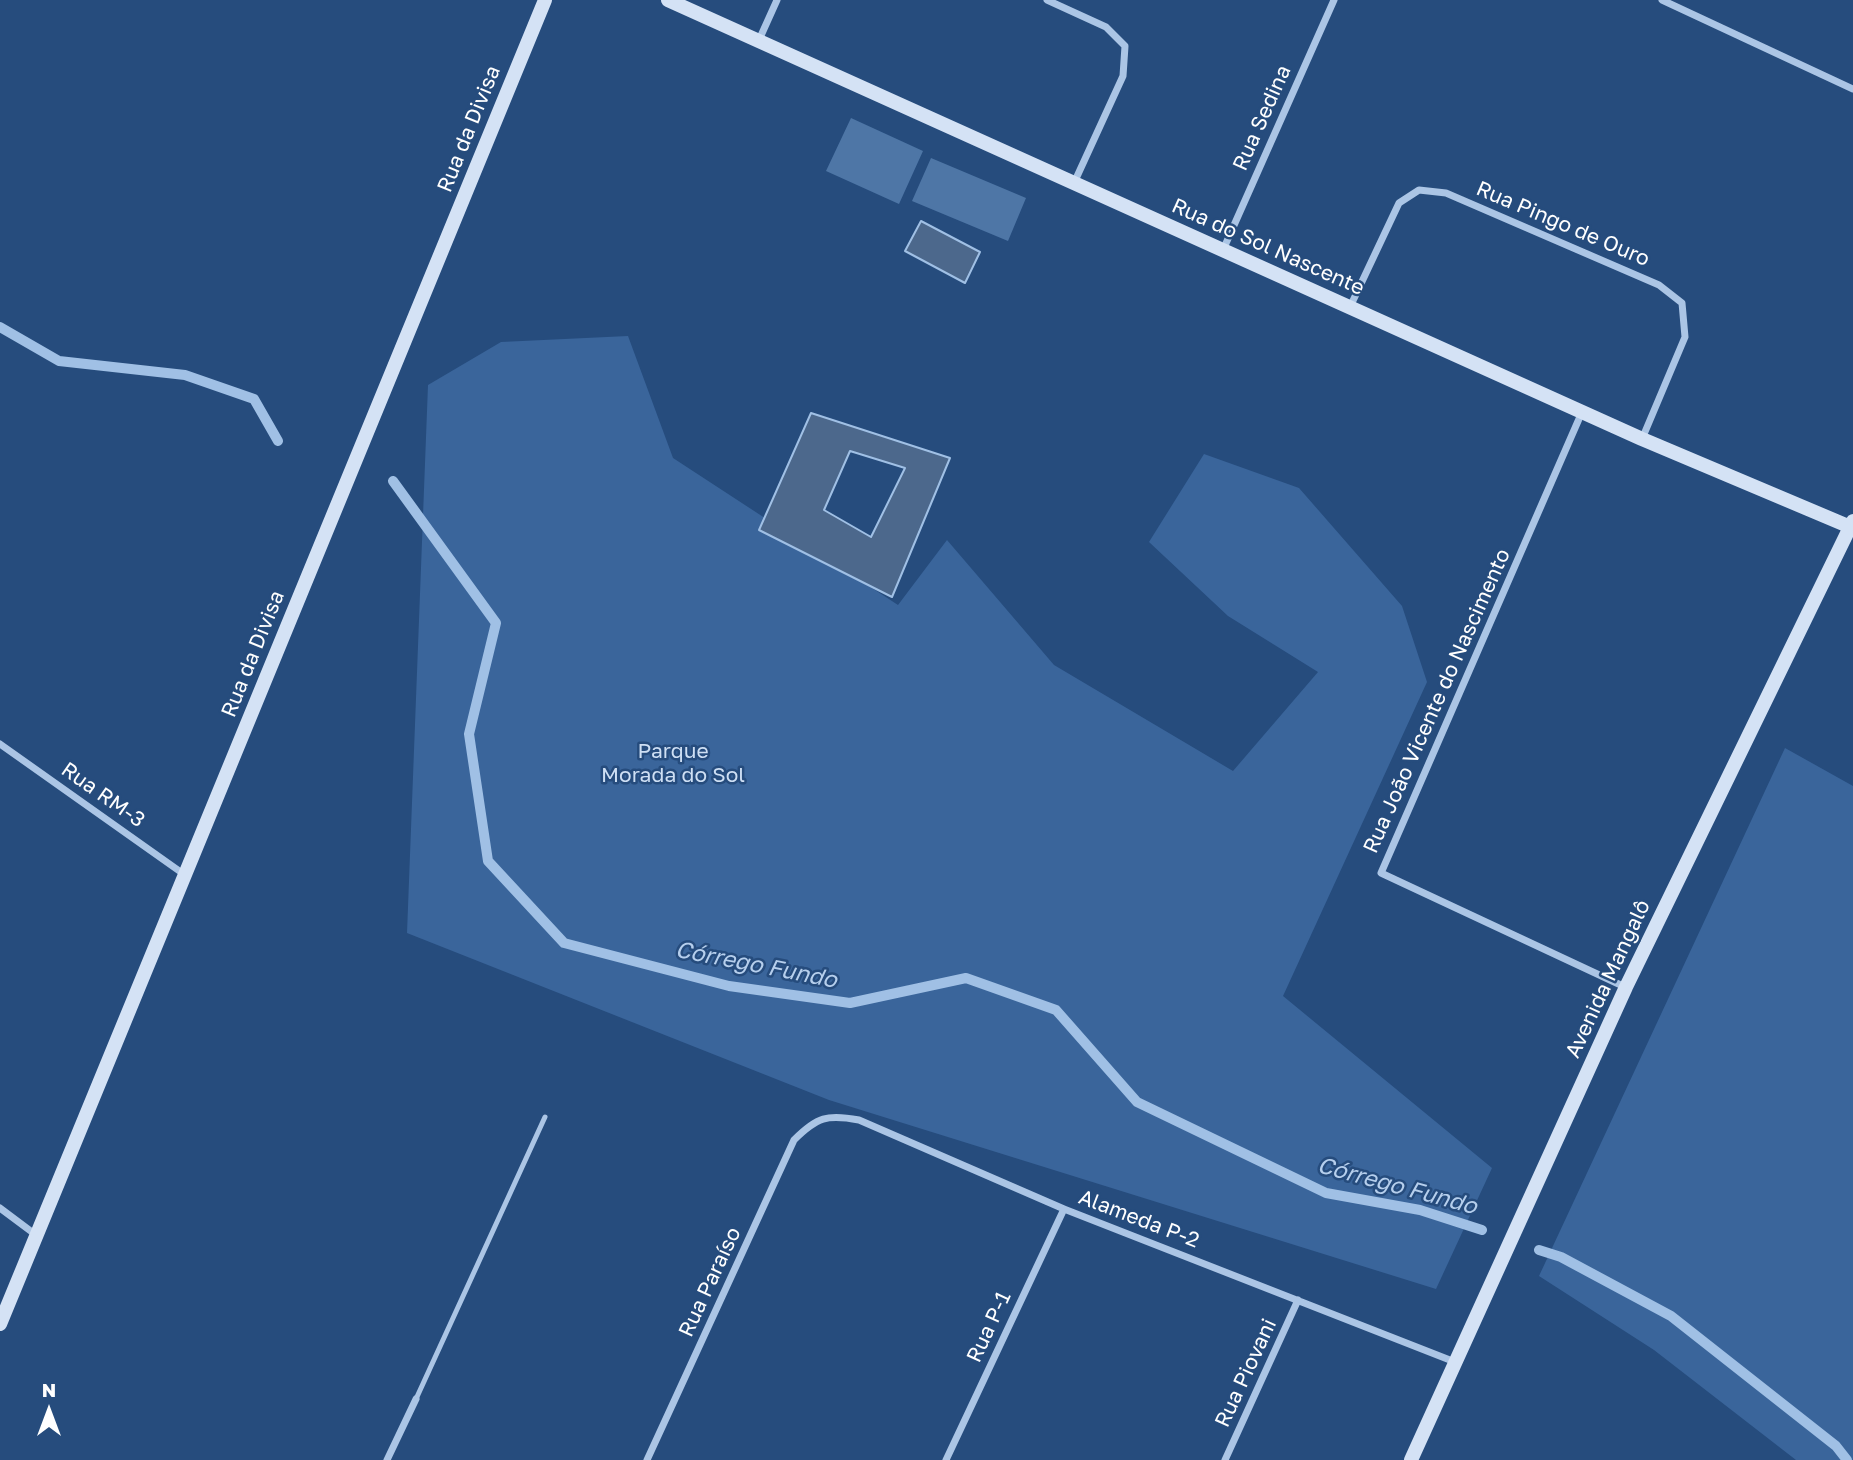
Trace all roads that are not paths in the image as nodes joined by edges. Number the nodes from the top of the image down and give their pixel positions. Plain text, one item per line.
1 (545, 0) edge
2 (668, 0) edge
3 (777, 0) edge
4 (1047, 0) edge
5 (1334, 0) edge
6 (1662, 0) edge
7 (759, 41) junction
8 (1853, 89) edge
9 (1074, 183) junction
10 (1223, 250) junction
11 (1350, 307) junction
12 (1583, 412) junction
13 (1642, 439) junction
14 (1852, 525) edge
15 (0, 744) edge
16 (185, 875) junction
17 (1626, 987) junction
18 (545, 1117) dead end
19 (811, 1122) joint
20 (0, 1209) edge
21 (1064, 1209) junction
22 (36, 1236) junction
23 (1298, 1300) junction
24 (0, 1324) edge
25 (1455, 1362) junction
26 (416, 1399) joint
27 (387, 1460) edge
28 (647, 1460) edge
29 (946, 1460) edge
30 (1225, 1460) edge
31 (1411, 1460) edge

1 - 16 street, Rua da Divisa
2 - 7 street, Rua do Sol Nascente
3 - 7 street
4 - 9 street
5 - 10 street, Rua Sedina
6 - 8 street
7 - 9 street, Rua do Sol Nascente
9 - 10 street, Rua do Sol Nascente
10 - 11 street, Rua do Sol Nascente
11 - 12 street, Rua do Sol Nascente
11 - 13 street, Rua Pingo de Ouro
12 - 13 street, Rua do Sol Nascente
12 - 17 street, Rua João Vicente do Nascimento
13 - 14 street, Rua do Sol Nascente
14 - 17 street, Avenida Mangalô
15 - 16 street, Rua RM-3
16 - 22 street, Rua da Divisa
17 - 25 street, Avenida Mangalô
18 - 26 lane
19 - 21 street, Alameda P-2
19 - 28 street, Rua Paraíso
20 - 22 street
21 - 23 street, Alameda P-2
21 - 29 street, Rua P-1
22 - 24 street, Rua da Divisa
23 - 25 street, Alameda P-2
23 - 30 street, Rua Piovani
25 - 31 street, Avenida Mangalô
26 - 27 street

